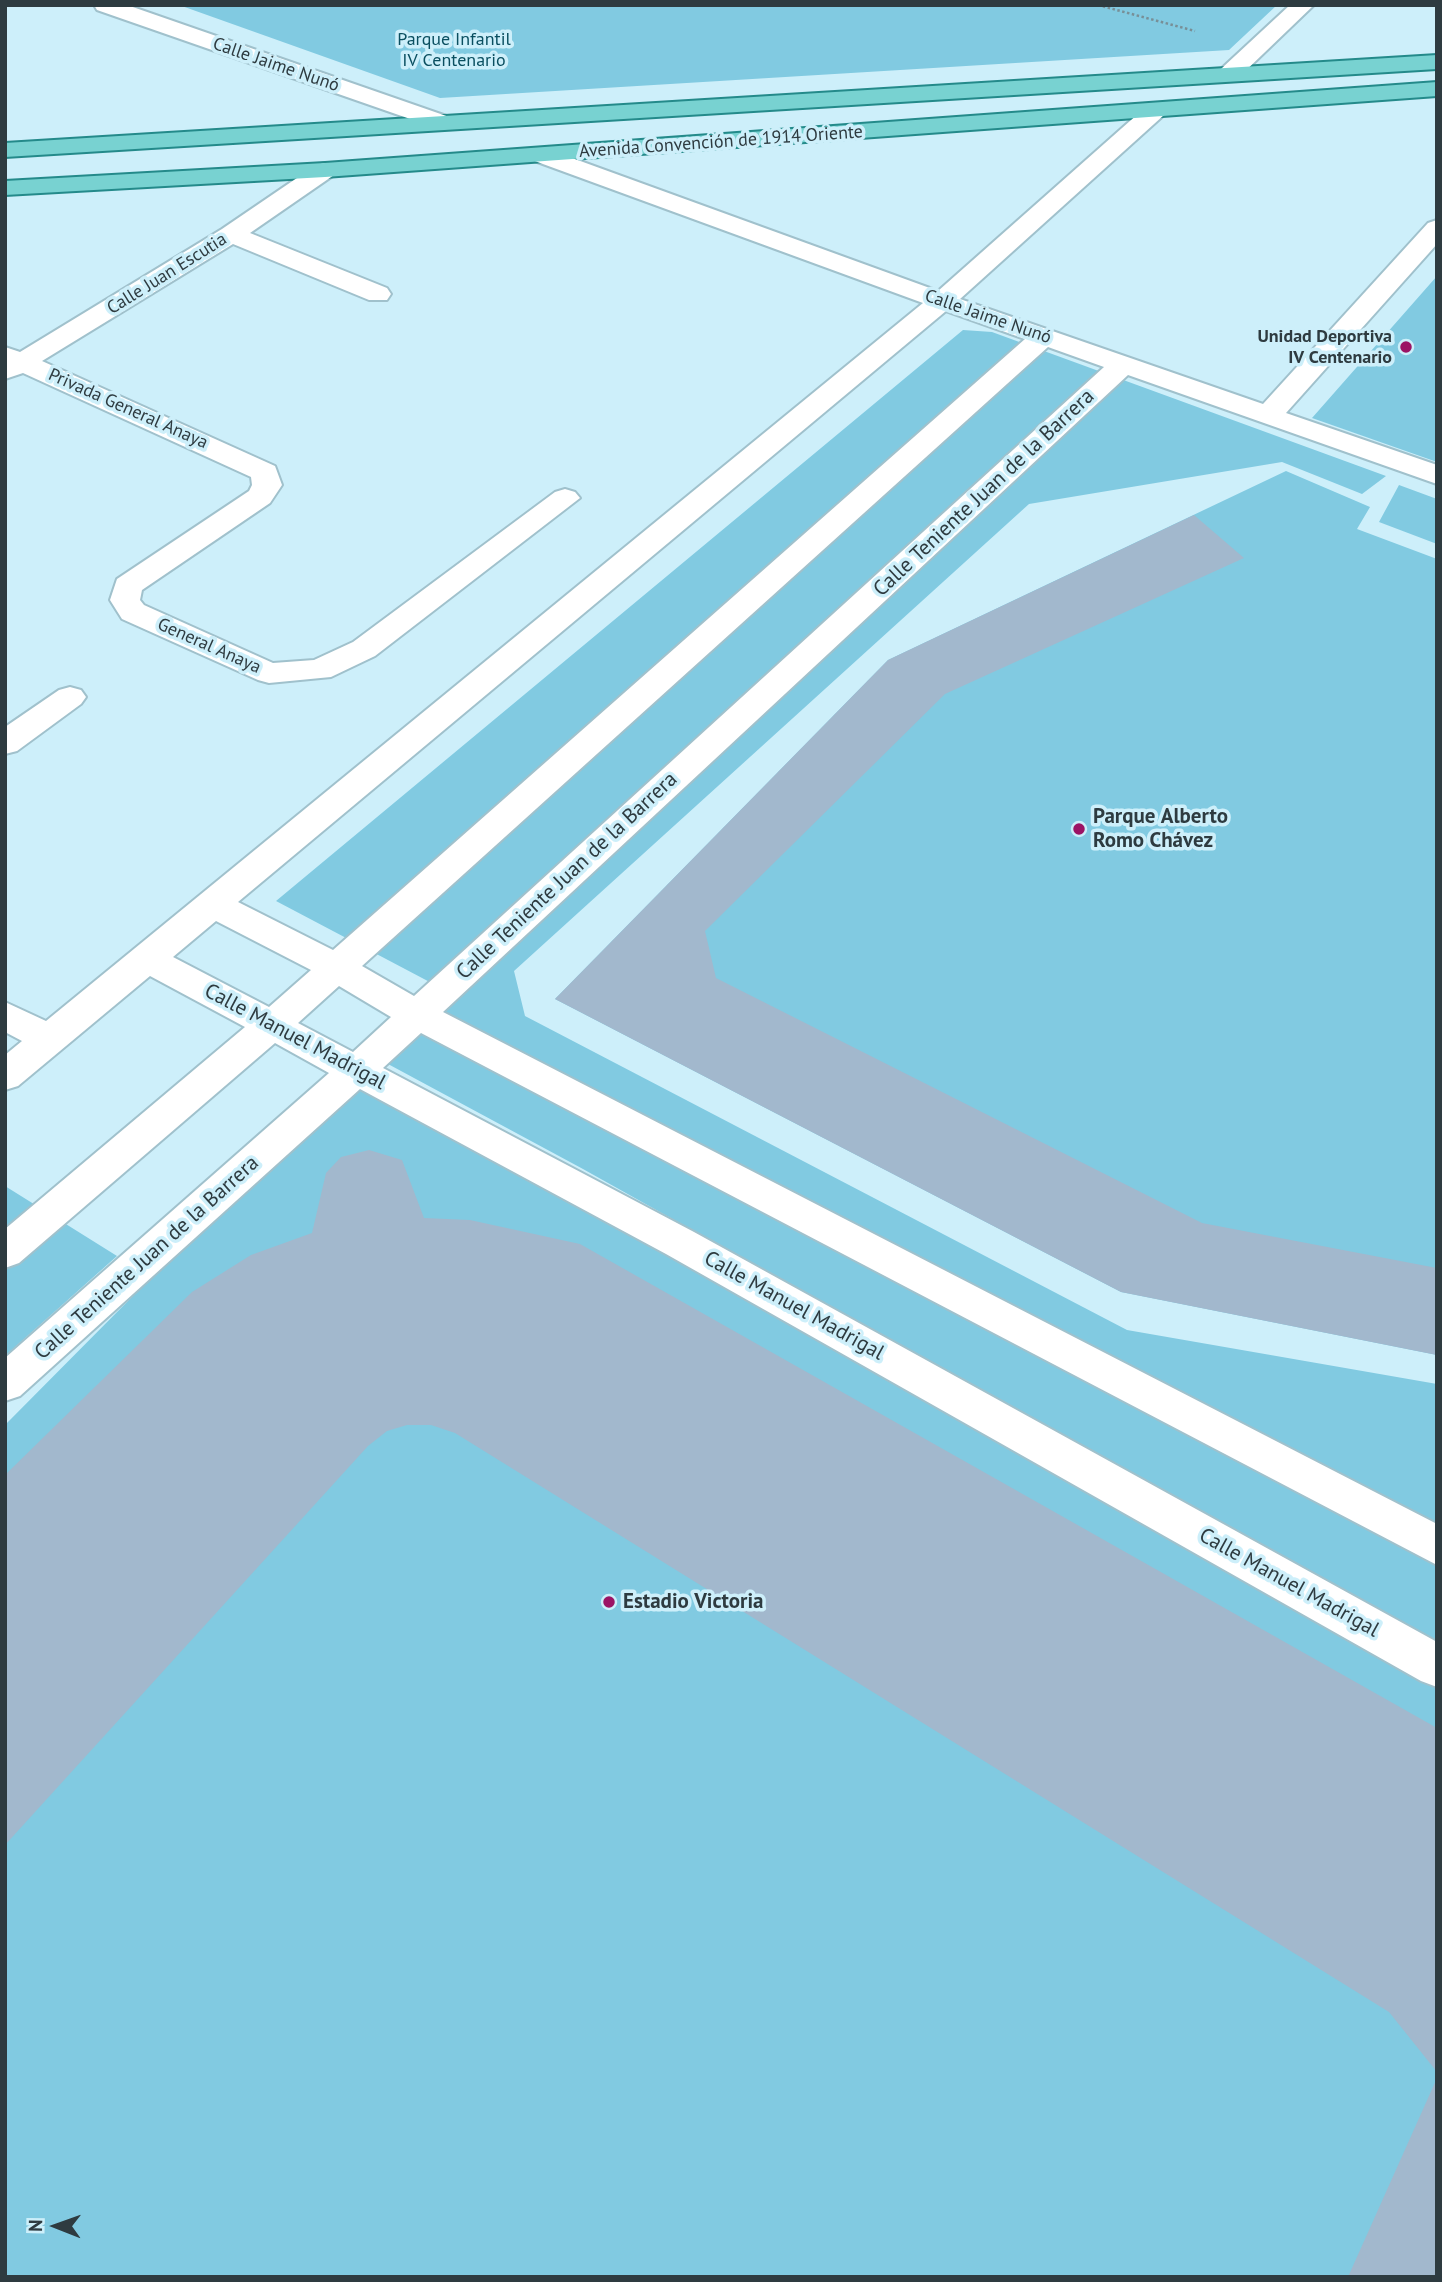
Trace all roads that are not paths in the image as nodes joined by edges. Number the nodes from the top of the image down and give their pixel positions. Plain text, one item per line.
1 (105, 5) edge
2 (1303, 5) edge
3 (1436, 62) edge
4 (1230, 73) junction
5 (1437, 89) edge
6 (1156, 110) junction
7 (446, 124) junction
8 (5, 150) edge
9 (541, 155) junction
10 (325, 170) junction
11 (5, 188) edge
12 (1437, 228) edge
13 (231, 234) junction
14 (377, 294) dead end
15 (942, 301) junction
16 (1045, 336) junction
17 (11, 363) edge
18 (1124, 364) junction
19 (1268, 416) junction
20 (233, 456) joint
21 (1437, 475) edge
22 (565, 498) dead end
23 (70, 697) dead end
24 (5, 743) edge
25 (212, 904) junction
26 (146, 958) junction
27 (335, 967) junction
28 (416, 1014) junction
29 (5, 1015) edge
30 (271, 1026) junction
31 (48, 1039) junction
32 (357, 1070) junction
33 (5, 1076) edge
34 (5, 1252) edge
35 (5, 1384) edge
36 (1437, 1546) edge
37 (1437, 1666) edge

1 - 7 street, Calle Jaime Nunó
2 - 4 street
3 - 4 main road, Avenida Convención de 1914 Oriente
4 - 7 main road, Avenida Convención de 1914 Oriente
5 - 6 main road, Avenida Convención de 1914 Oriente
6 - 9 main road, Avenida Convención de 1914 Oriente
6 - 15 street
7 - 8 main road, Avenida Convención de 1914 Oriente
9 - 10 main road, Avenida Convención de 1914 Oriente
9 - 15 street, Calle Jaime Nunó
10 - 11 main road, Avenida Convención de 1914 Oriente
10 - 13 street, Calle Juan Escutia
12 - 19 street
13 - 14 street
13 - 17 street, Calle Juan Escutia
15 - 16 street, Calle Jaime Nunó
15 - 25 street
16 - 18 street, Calle Jaime Nunó
16 - 27 street
17 - 20 street, Privada General Anaya
18 - 19 street, Calle Jaime Nunó
18 - 28 street, Calle Teniente Juan de la Barrera
19 - 21 street, Calle Jaime Nunó
20 - 22 street, General Anaya
23 - 24 street
25 - 26 street
25 - 27 street
26 - 30 street, Calle Manuel Madrigal
26 - 31 street
27 - 28 street
27 - 30 street
28 - 32 street, Calle Teniente Juan de la Barrera
28 - 36 street
29 - 31 street
30 - 32 street, Calle Manuel Madrigal
30 - 34 street
31 - 33 street
32 - 35 street, Calle Teniente Juan de la Barrera
32 - 37 street, Calle Manuel Madrigal

